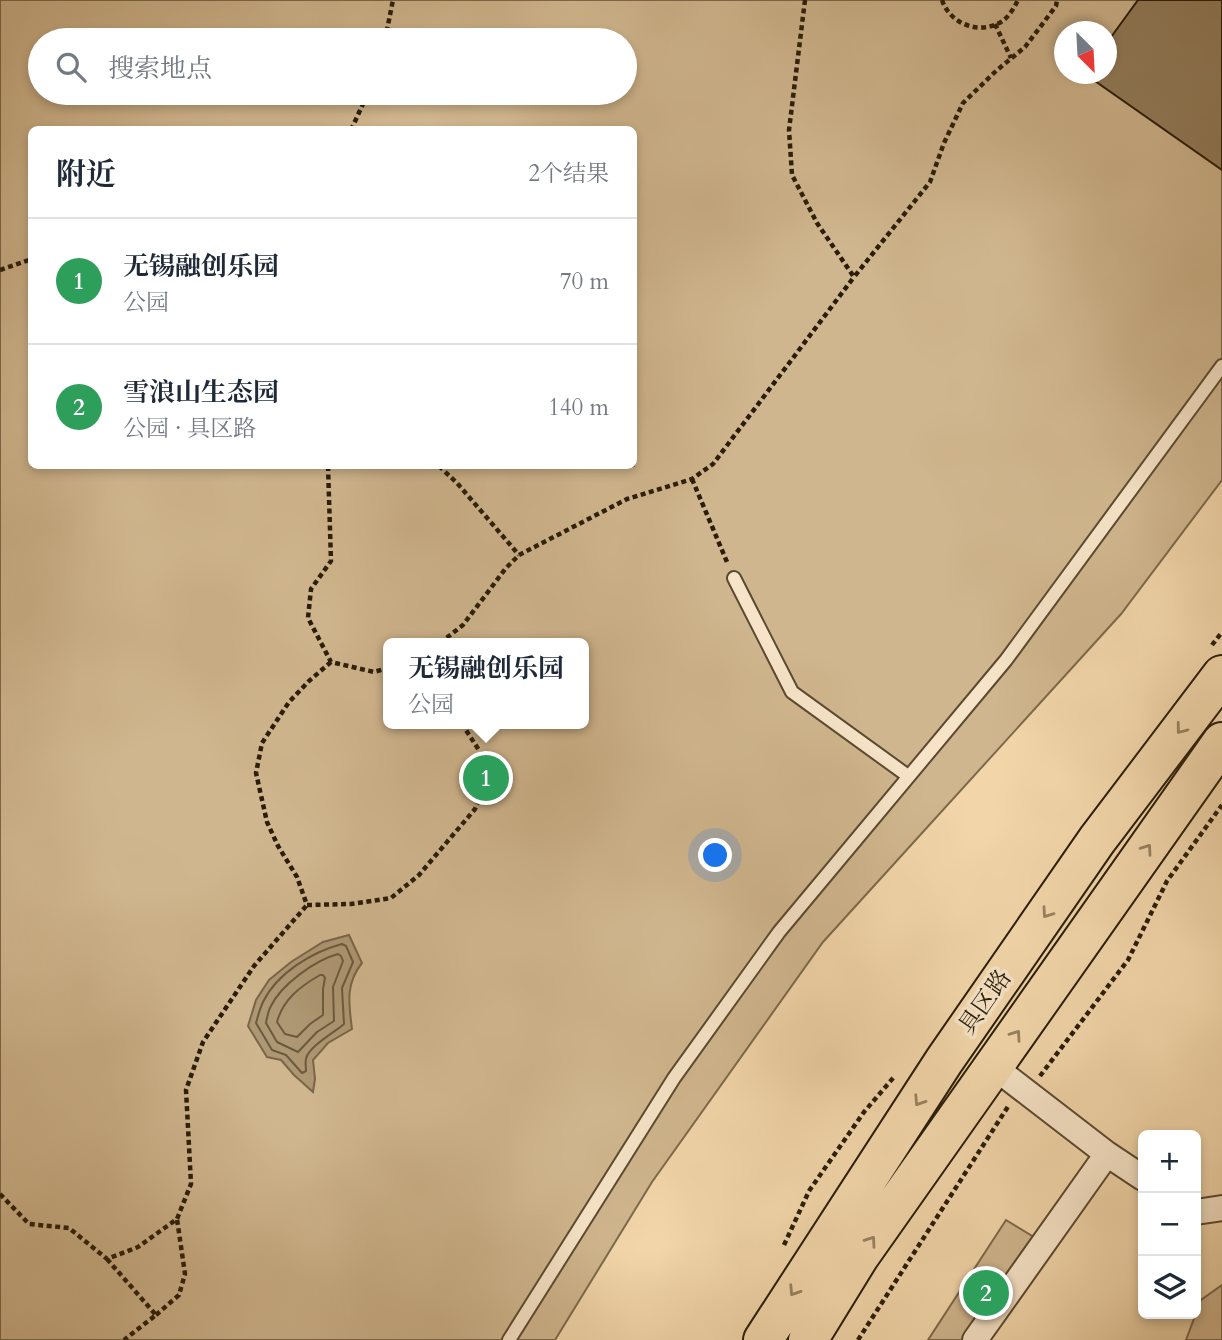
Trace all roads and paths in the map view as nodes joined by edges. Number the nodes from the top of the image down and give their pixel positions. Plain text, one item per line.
1 (393, 0) edge
2 (805, 0) edge
3 (942, 0) edge
4 (1018, 0) edge
5 (1057, 0) edge
6 (995, 24) junction
7 (387, 28) edge
8 (1011, 58) junction
9 (362, 105) edge
10 (353, 126) edge
11 (28, 260) edge
12 (0, 270) edge
13 (854, 276) junction
14 (1222, 366) edge
15 (327, 469) edge
16 (442, 469) edge
17 (692, 479) junction
18 (519, 555) junction
19 (734, 578) joint
20 (446, 638) edge
21 (331, 662) junction
22 (383, 669) edge
23 (1222, 675) edge
24 (465, 729) edge
25 (1222, 742) edge
26 (908, 776) junction
27 (307, 905) junction
28 (994, 1067) junction
29 (1107, 1154) junction
30 (1138, 1175) edge
31 (0, 1195) edge
32 (1222, 1208) edge
33 (1201, 1211) edge
34 (177, 1219) junction
35 (107, 1259) junction
36 (156, 1315) junction
37 (124, 1340) edge
38 (509, 1340) edge
39 (763, 1340) edge
40 (808, 1340) edge
41 (975, 1340) edge

1 - 7 path
2 - 13 path
3 - 6 path
4 - 6 path
5 - 8 path
6 - 8 path
8 - 13 path
9 - 10 path
11 - 12 path
13 - 17 path
14 - 26 lane
15 - 21 path
16 - 18 path
17 - 18 path
17 - 19 path
18 - 20 path
19 - 26 lane
21 - 22 path
21 - 27 path
23 -> 39 highway, 具区路
24 - 27 path
28 -> 25 highway, 具区路
26 - 38 lane
27 - 34 path
28 - 29 street
40 -> 28 highway, 具区路
29 - 30 street
29 - 41 street
31 - 35 path
32 - 33 street
34 - 35 path
34 - 36 path
35 - 36 path
36 - 37 path

